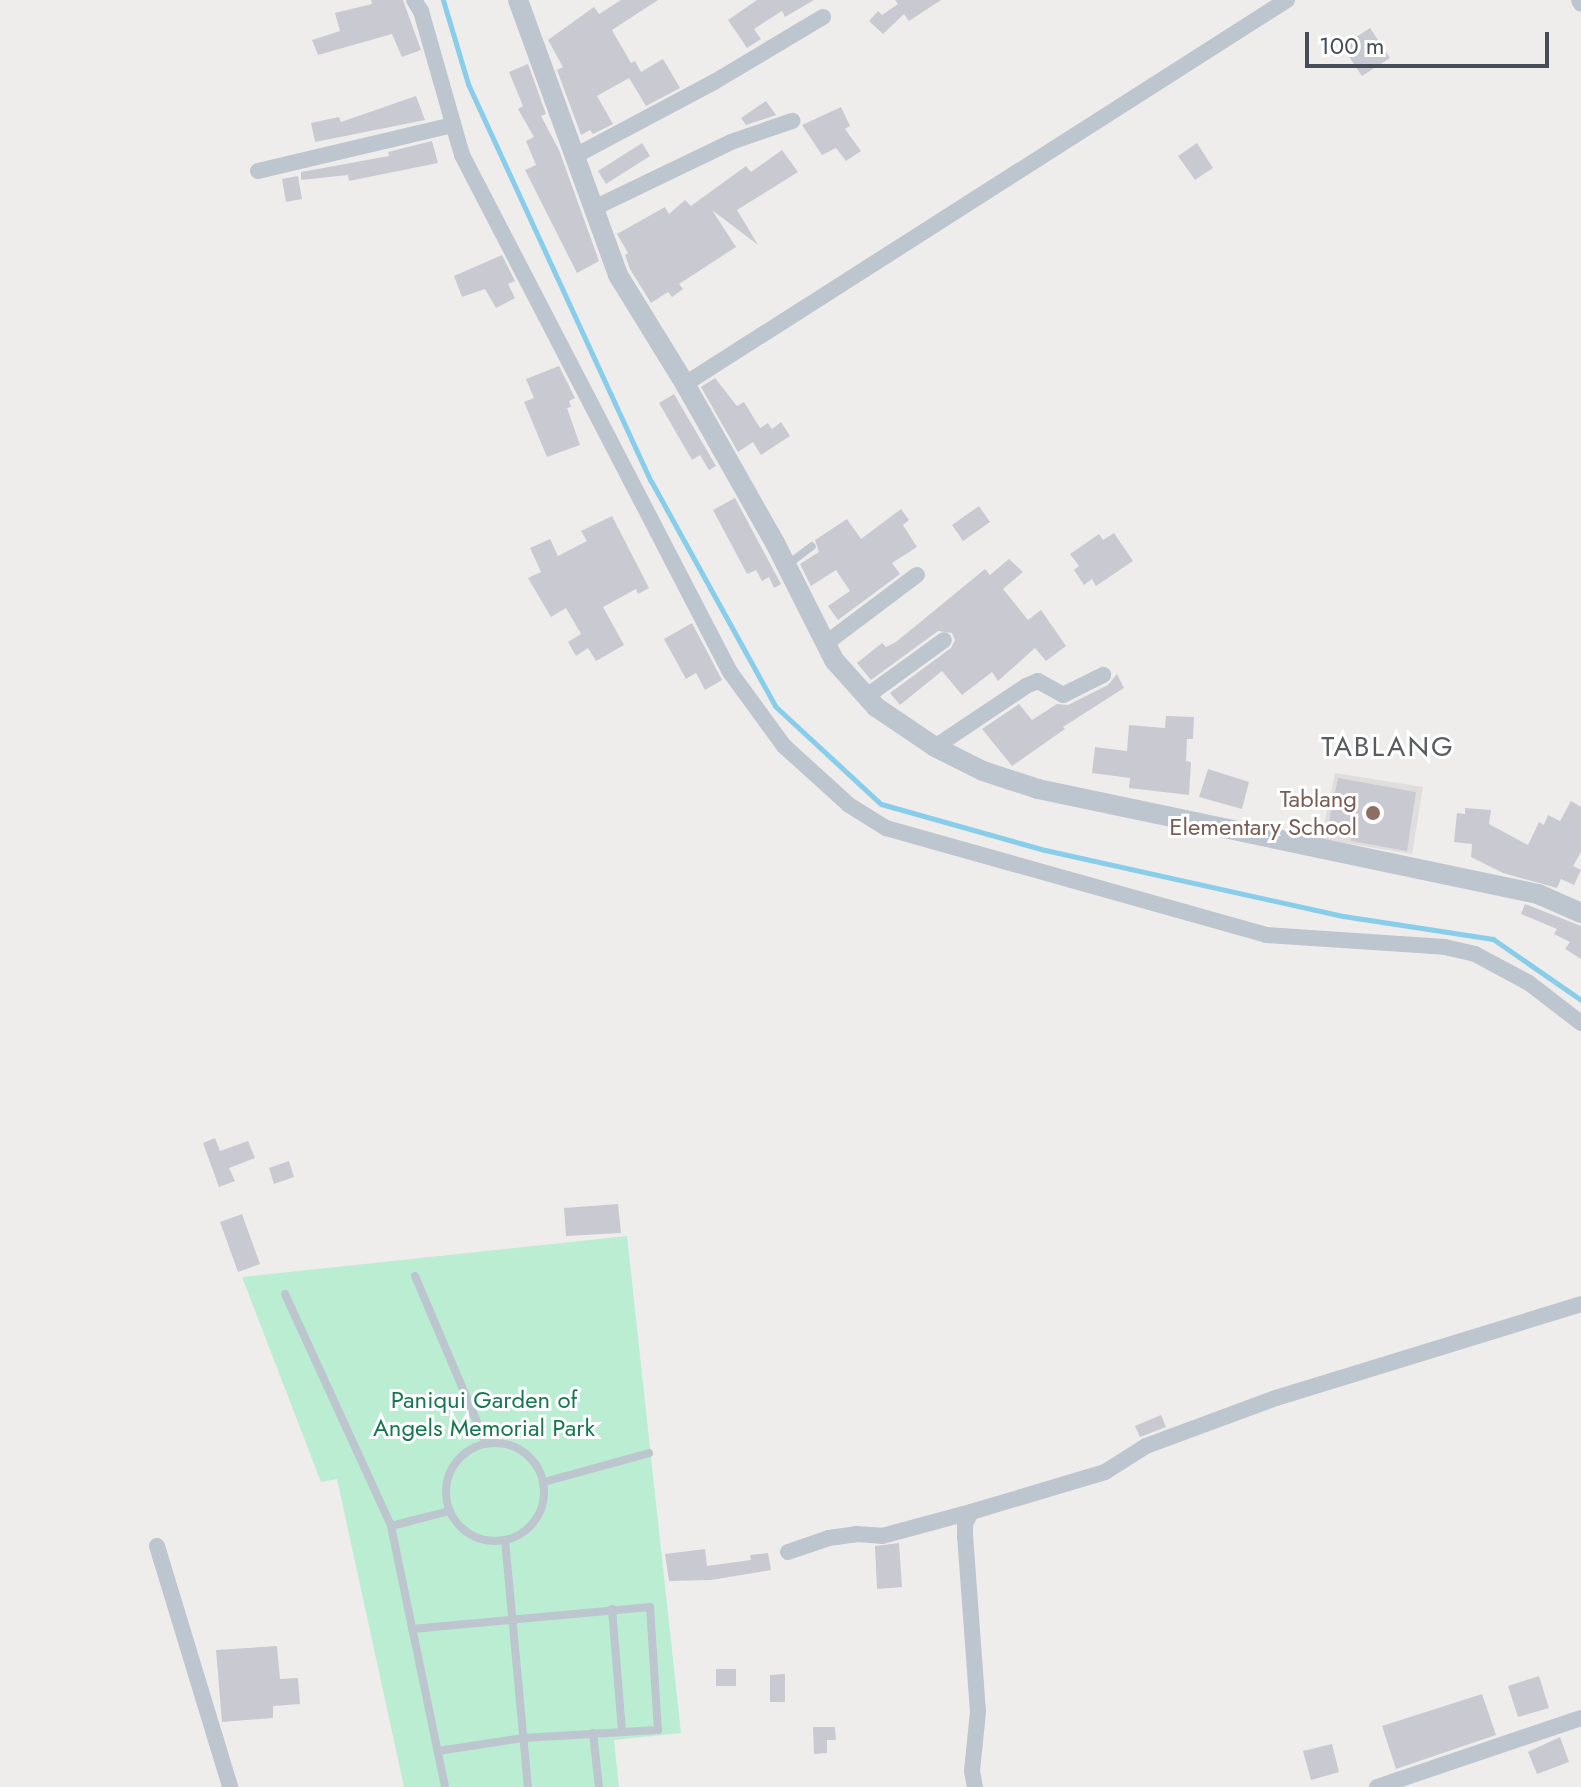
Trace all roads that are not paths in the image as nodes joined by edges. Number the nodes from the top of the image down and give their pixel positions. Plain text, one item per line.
1 (414, 0) edge
2 (518, 0) edge
3 (1287, 0) edge
4 (823, 17) dead end
5 (792, 121) dead end
6 (453, 125) junction
7 (573, 157) junction
8 (258, 171) dead end
9 (592, 209) junction
10 (685, 384) junction
11 (812, 546) dead end
12 (786, 565) junction
13 (917, 575) dead end
14 (944, 640) dead end
15 (825, 644) junction
16 (1103, 675) dead end
17 (867, 696) junction
18 (935, 747) junction
19 (1581, 913) edge
20 (1581, 1023) edge
21 (415, 1276) dead end
22 (285, 1294) dead end
23 (1581, 1304) edge
24 (486, 1443) junction
25 (649, 1453) dead end
26 (544, 1482) junction
27 (450, 1511) junction
28 (958, 1524) junction
29 (391, 1526) junction
30 (505, 1540) junction
31 (157, 1546) dead end
32 (788, 1552) dead end
33 (612, 1609) junction
34 (512, 1617) junction
35 (412, 1629) junction
36 (1581, 1718) edge
37 (622, 1731) junction
38 (593, 1733) junction
39 (523, 1738) junction
40 (438, 1751) junction
41 (230, 1787) edge
42 (445, 1787) edge
43 (528, 1787) edge
44 (599, 1787) edge
45 (975, 1787) edge
46 (1377, 1787) edge

1 - 6 street
2 - 7 street
3 - 10 street
4 - 7 street
5 - 9 street
6 - 8 street
6 - 20 street
7 - 9 street
9 - 10 street
10 - 12 street
11 - 12 lane
12 - 15 street
13 - 15 street
14 - 17 street
15 - 17 street
16 - 18 street
17 - 18 street
18 - 19 street
21 - 24 lane
22 - 29 lane
23 - 28 street
24 - 26 lane
24 - 27 lane
25 - 26 lane
26 - 30 lane
27 - 29 lane
27 - 30 lane
28 - 32 street
28 - 45 street
29 - 35 lane
30 - 34 lane
31 - 41 street
33 - 34 lane
33 - 37 lane
33 - 37 lane
34 - 35 lane
34 - 39 lane
35 - 40 lane
36 - 46 street
37 - 38 lane
38 - 39 lane
38 - 44 lane
39 - 40 lane
39 - 43 lane
40 - 42 lane

